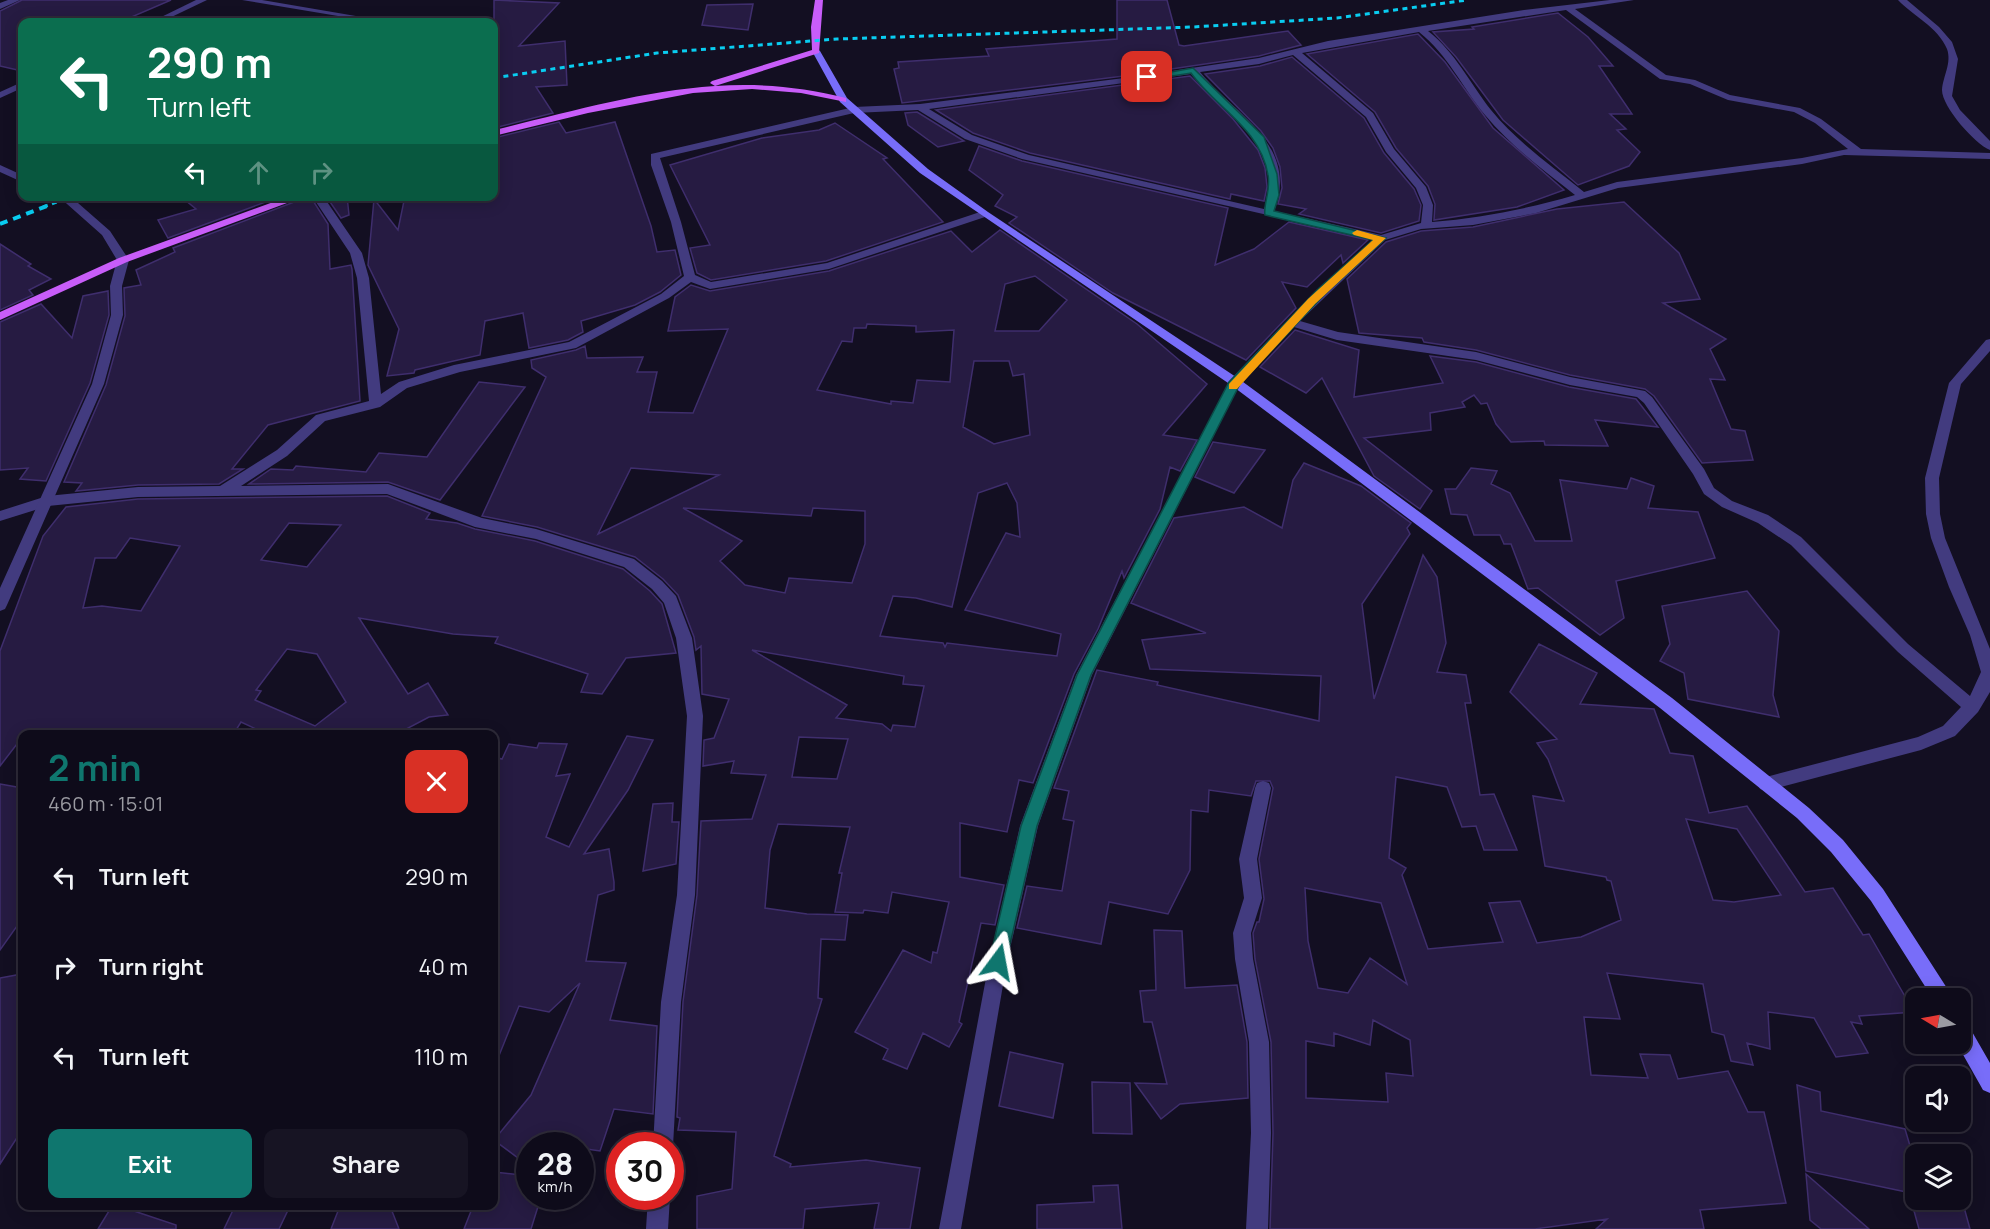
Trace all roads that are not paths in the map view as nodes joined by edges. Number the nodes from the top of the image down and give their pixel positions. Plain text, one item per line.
1 (16, 0) edge
2 (203, 0) edge
3 (246, 0) edge
4 (1320, 0) edge
5 (1332, 0) edge
6 (1630, 0) edge
7 (1902, 0) edge
8 (817, 2) edge
9 (0, 6) edge
10 (1568, 8) junction
11 (164, 18) edge
12 (361, 18) edge
13 (1422, 30) junction
14 (816, 51) junction
15 (1295, 52) junction
16 (1193, 70) junction
17 (18, 87) edge
18 (693, 90) junction
19 (0, 95) edge
20 (843, 100) junction
21 (920, 107) junction
22 (854, 110) junction
23 (498, 133) edge
24 (1990, 147) edge
25 (1859, 153) junction
26 (1990, 156) edge
27 (0, 168) edge
28 (18, 176) edge
29 (1580, 194) junction
30 (69, 201) edge
31 (287, 201) edge
32 (320, 201) edge
33 (1268, 213) junction
34 (984, 214) junction
35 (1426, 225) junction
36 (1381, 238) junction
37 (123, 260) junction
38 (690, 277) junction
39 (0, 316) edge
40 (1292, 322) junction
41 (1990, 343) edge
42 (1235, 382) junction
43 (376, 404) junction
44 (223, 491) junction
45 (47, 501) junction
46 (0, 516) edge
47 (0, 605) edge
48 (1984, 633) edge
49 (1972, 707) junction
50 (1766, 784) junction
51 (1263, 788) dead end
52 (1937, 988) edge
53 (1971, 1049) edge
54 (1990, 1083) edge
55 (664, 1132) edge
56 (658, 1210) edge
57 (657, 1229) edge
58 (950, 1229) edge
59 (1257, 1229) edge

1 - 9 street
2 - 11 street
3 - 12 street
4 - 5 street
6 - 10 street
7 - 24 street
8 - 14 main road
10 - 13 street
10 - 25 street
13 - 15 street
13 - 29 street
14 - 18 main road
14 - 20 main road
15 - 16 street
15 - 35 street
16 - 21 street
16 - 33 street
17 - 19 street
18 - 20 main road
18 - 23 main road
20 - 22 main road
21 - 22 street
21 - 33 street
22 - 34 main road
22 - 38 street
25 - 26 street
25 - 29 street
27 - 28 street
29 - 35 street
30 - 37 street
31 - 37 main road
32 - 43 street
33 - 36 street
34 - 38 street
34 - 42 main road
35 - 36 street
36 - 40 street
37 - 39 main road
37 - 45 street
38 - 43 street
40 - 42 street
40 - 49 street
41 - 48 street
42 - 50 main road
42 - 58 street
43 - 44 street
44 - 45 street
44 - 55 street
45 - 46 street
45 - 47 street
48 - 49 street
49 - 50 street
50 - 52 main road
51 - 59 street
53 - 54 main road
56 - 57 street

